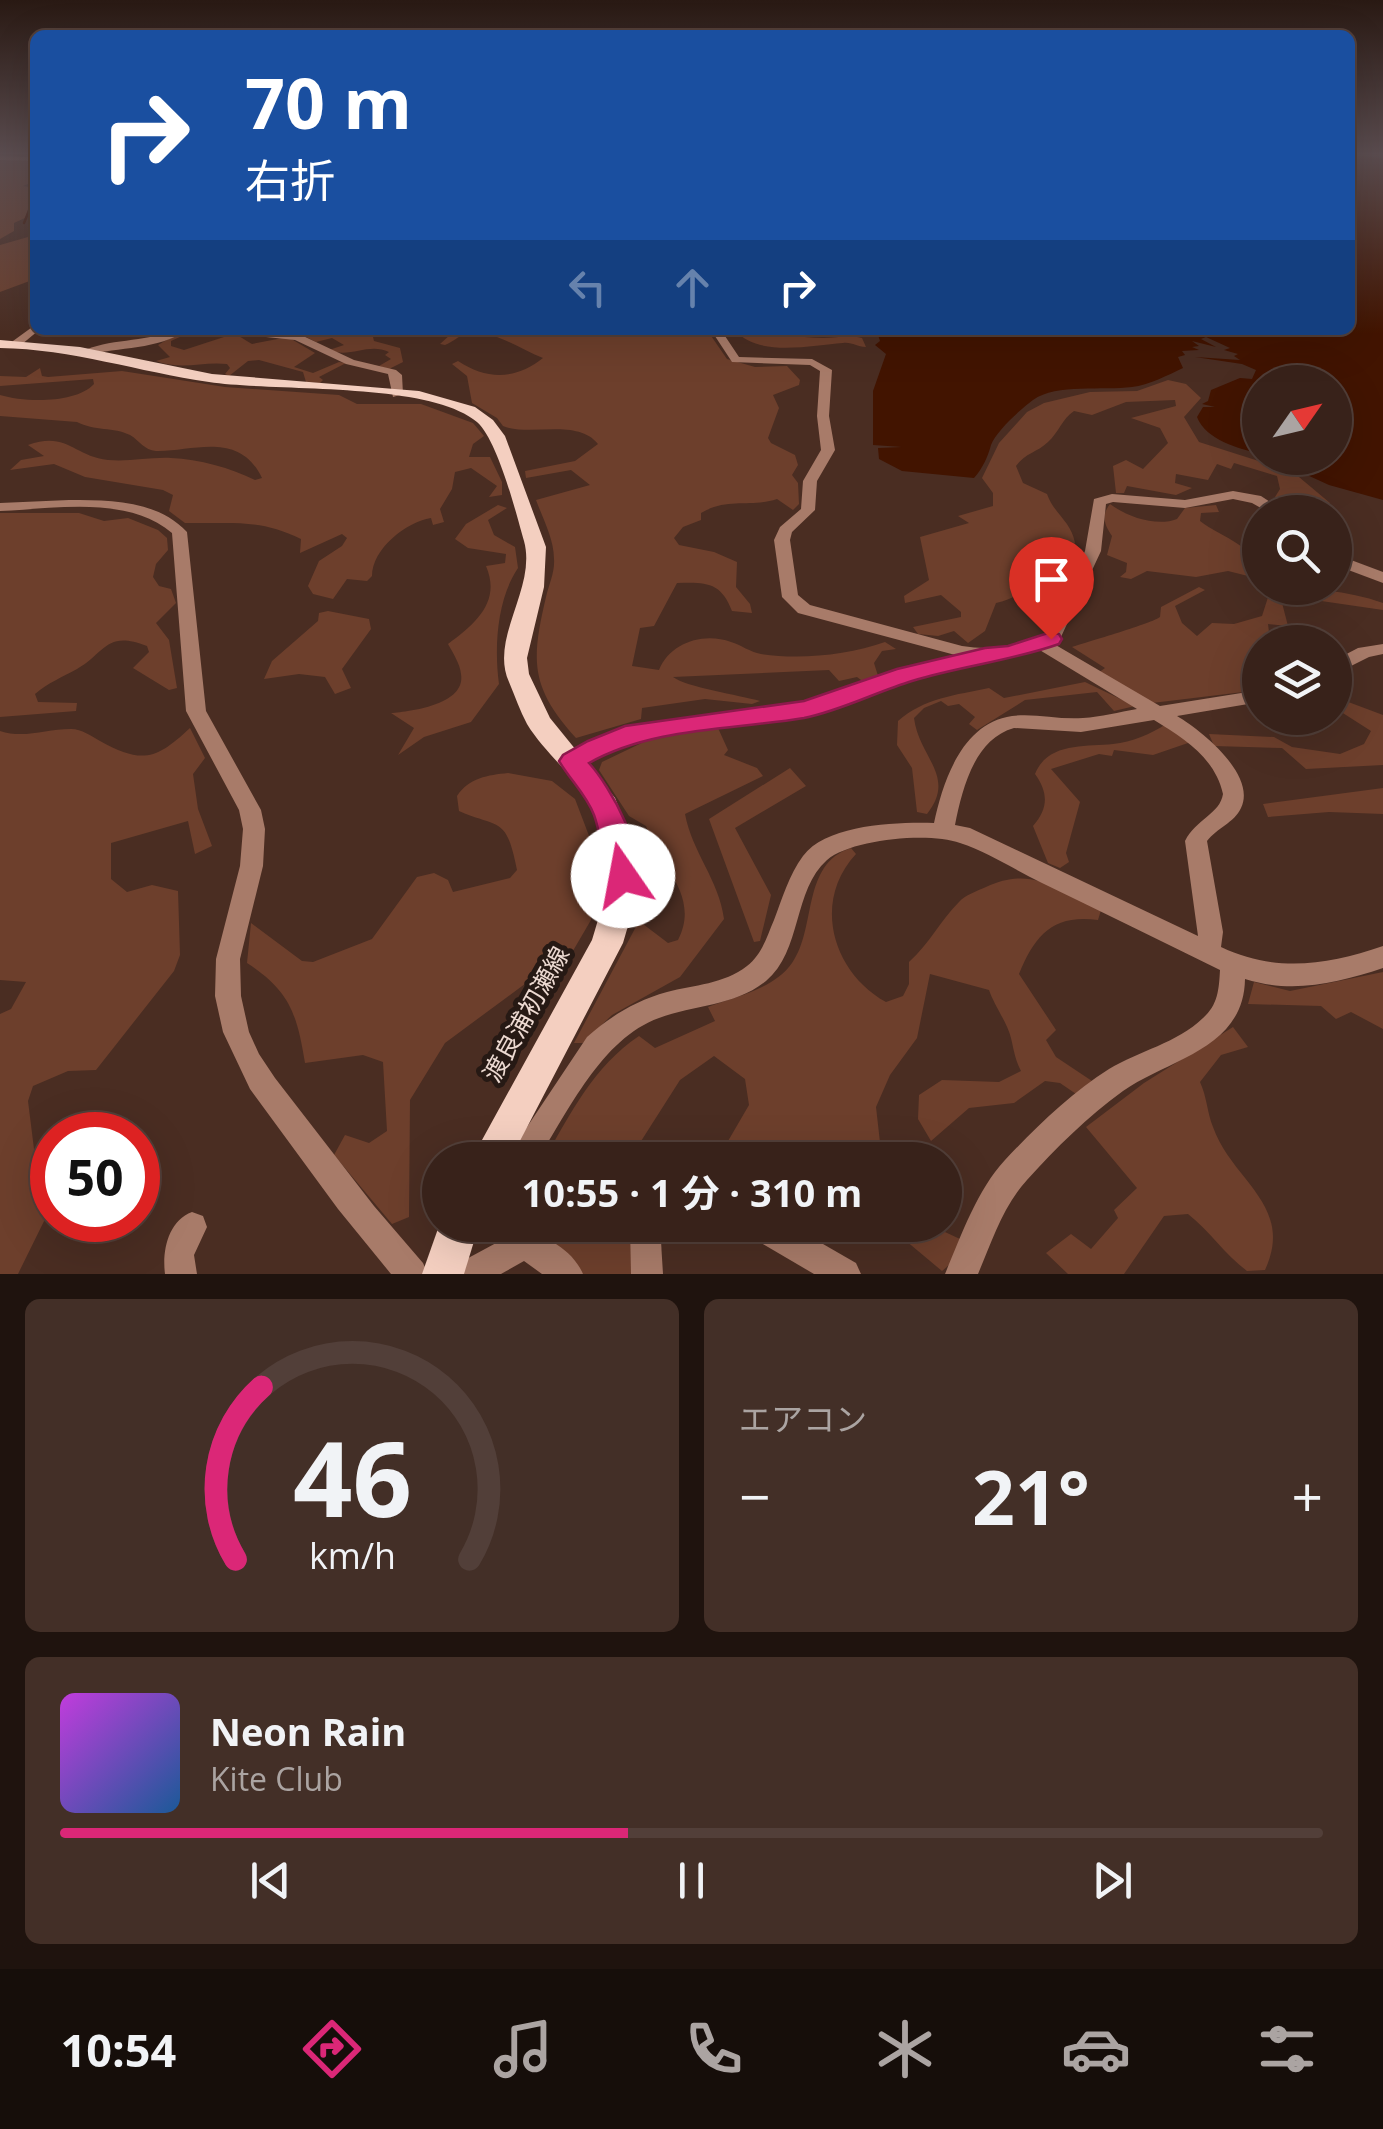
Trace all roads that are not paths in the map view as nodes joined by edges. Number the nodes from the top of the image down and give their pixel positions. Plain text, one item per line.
1 (30, 332) edge
2 (172, 335) edge
3 (277, 335) edge
4 (719, 335) edge
5 (17, 343) junction
6 (0, 344) edge
7 (86, 352) junction
8 (397, 394) junction
9 (1242, 497) edge
10 (0, 507) edge
11 (1352, 566) edge
12 (1383, 578) edge
13 (1040, 644) junction
14 (1383, 650) edge
15 (985, 655) junction
16 (1352, 659) edge
17 (1242, 698) edge
18 (1155, 710) junction
19 (572, 761) junction
20 (943, 831) junction
21 (1220, 958) junction
22 (1383, 958) edge
23 (500, 1142) edge
24 (532, 1142) edge
25 (192, 1228) dead end
26 (454, 1242) edge
27 (646, 1242) edge
28 (790, 1242) edge
29 (181, 1274) edge
30 (412, 1274) edge
31 (443, 1274) edge
32 (470, 1274) edge
33 (567, 1274) edge
34 (648, 1274) edge
35 (846, 1274) edge
36 (962, 1274) edge

1 - 5 street
2 - 7 street
3 - 8 street
4 - 15 street
5 - 6 main road, 渡良浦初瀬線
5 - 7 main road, 渡良浦初瀬線
7 - 8 main road, 渡良浦初瀬線
8 - 19 main road, 渡良浦初瀬線
9 - 13 street
10 - 30 street
11 - 12 street
13 - 15 street
13 - 18 street
14 - 16 street
15 - 19 street
17 - 18 street
18 - 20 street
18 - 21 street
19 - 23 main road, 渡良浦初瀬線
20 - 21 street
20 - 24 street
21 - 22 street
21 - 36 street
25 - 29 street
26 - 31 main road
27 - 34 street
28 - 35 street
32 - 33 street

